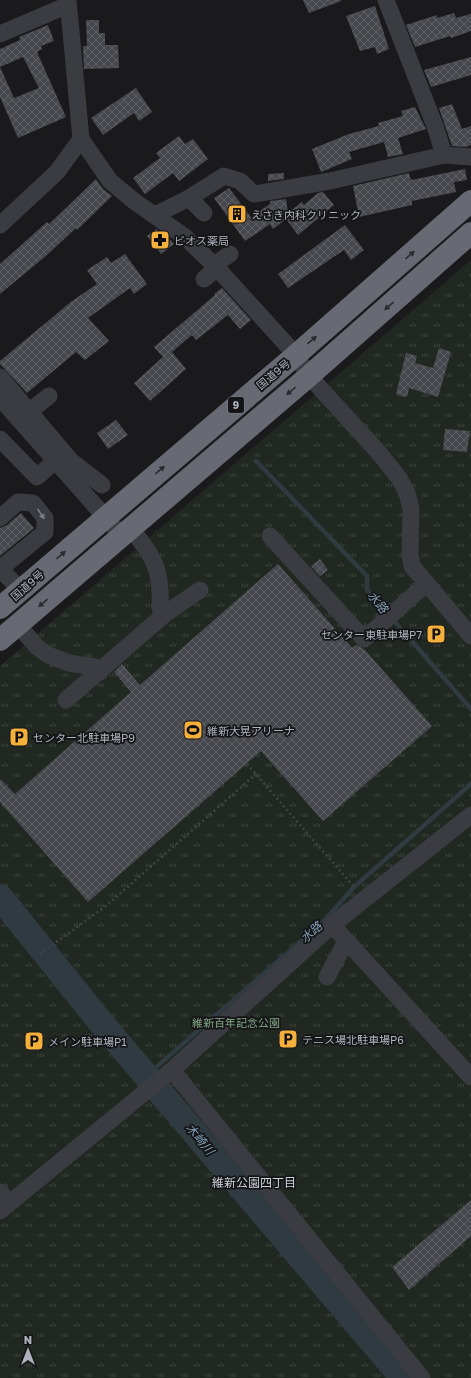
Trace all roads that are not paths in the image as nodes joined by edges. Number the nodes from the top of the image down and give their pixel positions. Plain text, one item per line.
1 (386, 0) edge
2 (68, 3) edge
3 (0, 34) edge
4 (81, 139) junction
5 (444, 155) junction
6 (471, 157) edge
7 (189, 198) junction
8 (471, 201) edge
9 (204, 213) dead end
10 (155, 215) junction
11 (0, 226) edge
12 (471, 234) edge
13 (230, 254) dead end
14 (216, 266) junction
15 (204, 279) dead end
16 (296, 355) junction
17 (309, 376) junction
18 (0, 377) edge
19 (49, 396) dead end
20 (0, 398) edge
21 (24, 416) junction
22 (0, 439) edge
23 (55, 461) junction
24 (102, 484) dead end
25 (104, 517) junction
26 (0, 518) edge
27 (125, 531) junction
28 (270, 536) dead end
29 (0, 569) edge
30 (426, 584) junction
31 (21, 590) junction
32 (200, 590) dead end
33 (0, 608) edge
34 (165, 614) junction
35 (18, 625) junction
36 (471, 636) edge
37 (0, 640) edge
38 (100, 672) junction
39 (66, 700) dead end
40 (471, 816) edge
41 (332, 926) junction
42 (346, 941) junction
43 (327, 977) dead end
44 (172, 1070) junction
45 (471, 1077) edge
46 (3, 1202) edge
47 (422, 1378) edge

1 - 5 street
2 - 3 street
2 - 4 street
4 - 10 street
4 - 11 street
5 - 6 street
5 - 7 street
7 - 9 street
7 - 10 street
16 -> 8 highway, 国道9号 / 9
10 - 14 street
12 -> 17 highway, 9
13 - 14 street
14 - 15 street
14 - 16 street
16 - 17 street
25 -> 16 highway, 国道9号 / 9
17 -> 27 highway, 9
17 - 30 street
18 - 21 street
19 - 21 street
20 - 21 street
21 - 23 street
21 - 24 street
22 - 23 street
23 - 25 street
25 - 27 street
31 -> 25 highway, 国道9号 / 9
26 -> 29 street
27 - 34 street
27 -> 35 highway, 9
28 - 30 street
29 - 31 street
30 - 36 street
31 - 33 highway, 国道9号 / 9
32 - 34 street
34 - 38 street
35 - 37 highway, 9
35 - 38 street
38 - 39 street
40 - 41 street
41 - 42 street
41 - 44 street
42 - 43 street
42 - 45 street
44 - 46 street
44 - 47 street

